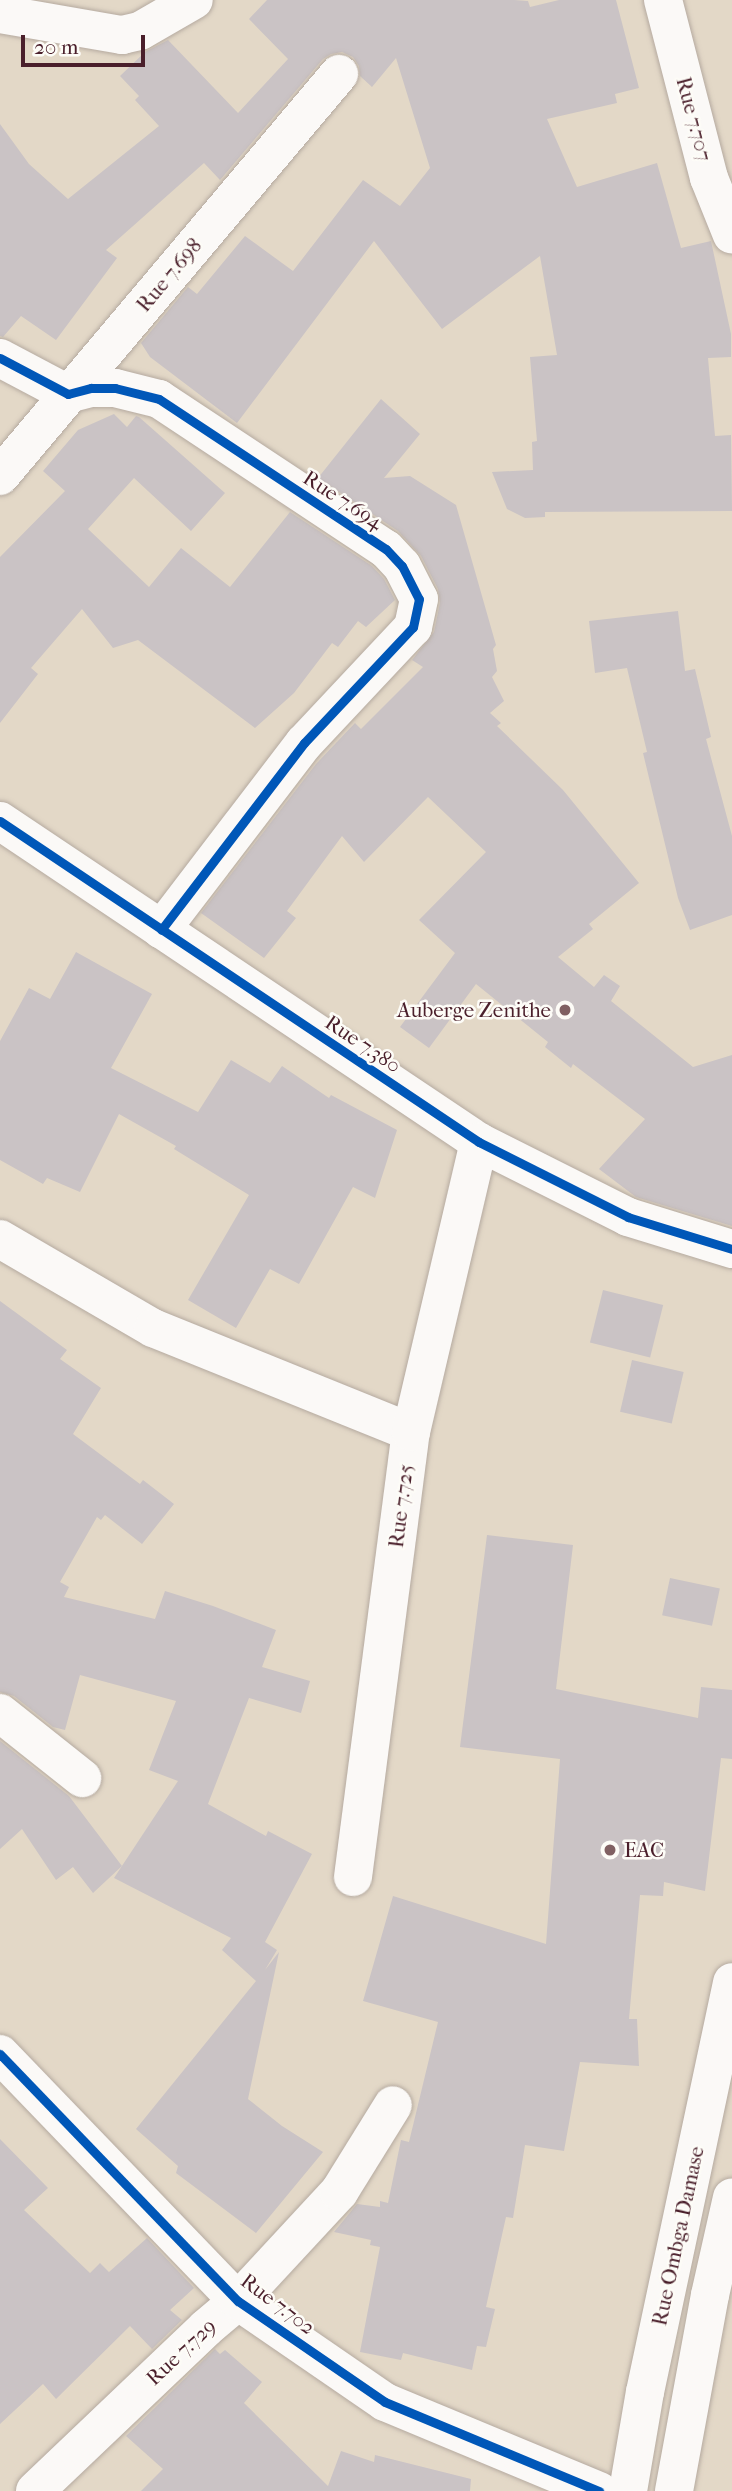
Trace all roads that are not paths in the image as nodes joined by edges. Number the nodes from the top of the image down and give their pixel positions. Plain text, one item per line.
1 (194, 0) edge
2 (663, 0) edge
3 (12, 10) edge
4 (339, 74) dead end
5 (732, 235) edge
6 (0, 358) edge
7 (68, 394) junction
8 (0, 476) edge
9 (0, 821) edge
10 (161, 930) junction
11 (479, 1142) junction
12 (0, 1240) edge
13 (732, 1248) edge
14 (411, 1432) junction
15 (0, 1713) edge
16 (82, 1778) dead end
17 (353, 1877) dead end
18 (732, 1982) edge
19 (0, 2054) edge
20 (393, 2105) dead end
21 (732, 2197) edge
22 (238, 2301) junction
23 (35, 2491) edge
24 (599, 2491) edge
25 (628, 2491) edge
26 (674, 2491) edge

1 - 3 street
2 - 5 street, Rue 7.707
4 - 7 street, Rue 7.698
6 - 7 street
7 - 8 street, Rue 7.698
7 - 10 street, Rue 7.694
9 - 10 street, Rue 7.380
10 - 11 street, Rue 7.380
11 - 13 street, Rue 7.380
11 - 14 street, Rue 7.725
12 - 14 street
14 - 17 street, Rue 7.725
15 - 16 street
18 - 25 street, Rue Ombga Damase
19 - 22 street, Rue 7.702
20 - 22 street, Rue 7.729
21 - 26 street, Rue Ombga Damase
22 - 23 street, Rue 7.729
22 - 24 street, Rue 7.702

